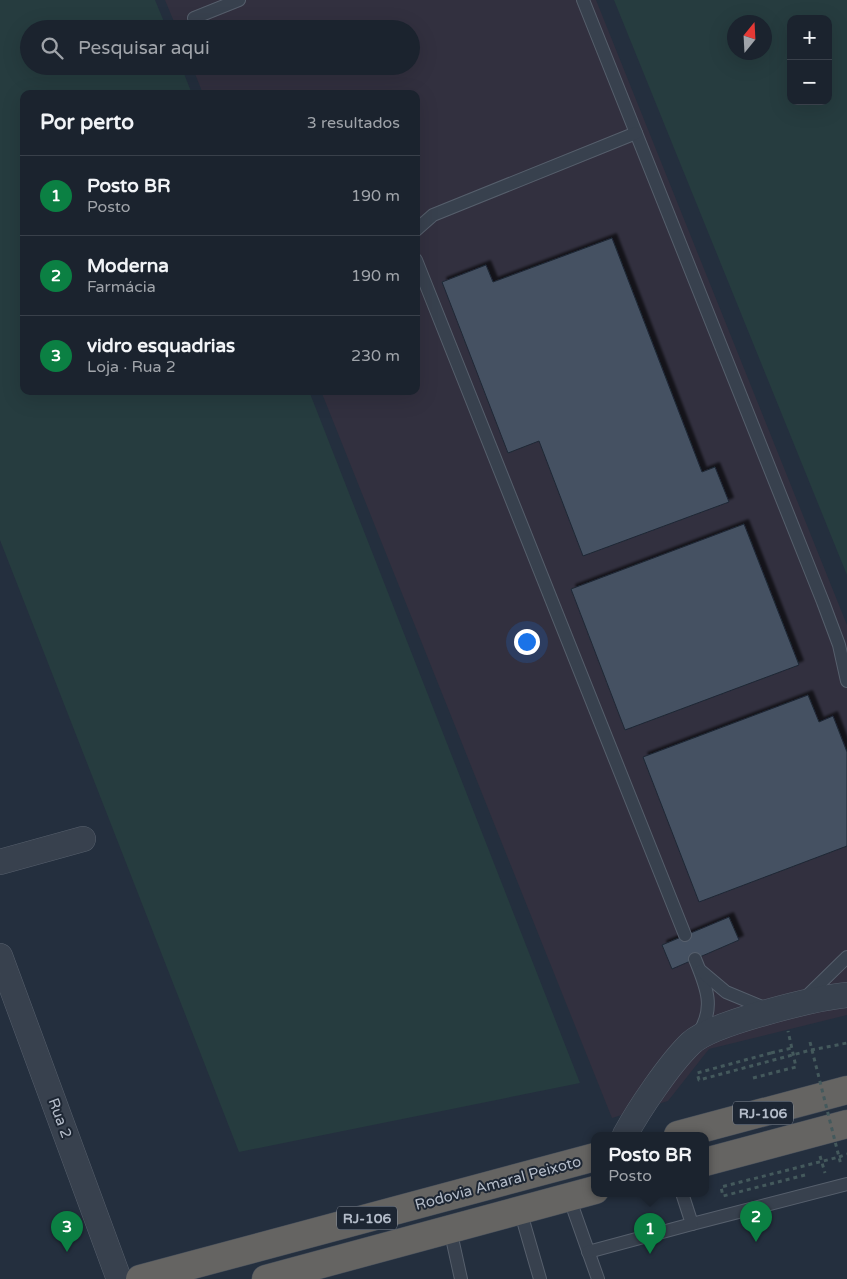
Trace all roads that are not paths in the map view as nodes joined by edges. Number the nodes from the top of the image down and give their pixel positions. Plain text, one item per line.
1 (239, 0) edge
2 (583, 0) edge
3 (194, 18) dead end
4 (636, 133) junction
5 (420, 226) edge
6 (420, 270) edge
7 (847, 681) edge
8 (83, 839) dead end
9 (0, 862) edge
10 (685, 935) dead end
11 (0, 956) edge
12 (847, 957) edge
13 (847, 995) edge
14 (786, 1008) junction
15 (692, 1042) junction
16 (847, 1090) edge
17 (847, 1124) edge
18 (627, 1132) edge
19 (689, 1132) edge
20 (591, 1158) edge
21 (709, 1161) edge
22 (847, 1184) edge
23 (591, 1191) edge
24 (569, 1197) junction
25 (683, 1197) edge
26 (520, 1210) junction
27 (692, 1224) junction
28 (450, 1229) junction
29 (588, 1252) junction
30 (119, 1279) edge
31 (140, 1279) edge
32 (266, 1279) edge
33 (461, 1279) edge
34 (540, 1279) edge
35 (598, 1279) edge

1 - 3 lane
2 - 4 lane
4 - 5 lane
4 - 7 lane
6 - 10 lane
8 - 9 street
11 - 30 street, Rua 2
12 - 14 lane
13 - 14 street
14 - 15 street
14 - 15 lane
15 - 18 street
16 - 19 highway, RJ-106
17 - 21 highway, RJ-106
20 - 31 highway, Rodovia Amaral Peixoto / RJ-106
22 - 27 lane
23 - 24 highway, RJ-106
24 - 26 highway, RJ-106
24 - 29 lane
25 - 27 lane
26 - 28 highway, RJ-106
26 - 34 lane
27 - 29 lane
28 - 32 highway, RJ-106
28 - 33 lane
29 - 35 lane

